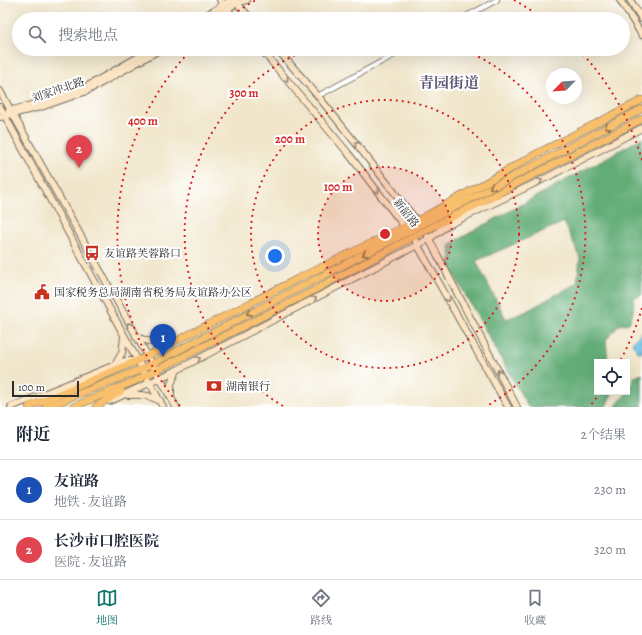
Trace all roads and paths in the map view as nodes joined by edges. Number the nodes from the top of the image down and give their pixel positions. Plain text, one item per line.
1 (231, 0) edge
2 (247, 0) edge
3 (497, 0) edge
4 (620, 0) edge
5 (630, 0) edge
6 (236, 2) edge
7 (224, 5) edge
8 (212, 12) edge
9 (245, 12) edge
10 (474, 12) edge
11 (628, 12) edge
12 (630, 16) edge
13 (642, 19) edge
14 (642, 35) edge
15 (140, 56) edge
16 (149, 56) edge
17 (267, 56) edge
18 (283, 56) edge
19 (392, 56) edge
20 (0, 91) edge
21 (318, 96) junction
22 (642, 100) edge
23 (0, 107) edge
24 (642, 109) edge
25 (11, 112) junction
26 (2, 115) edge
27 (642, 120) edge
28 (642, 128) edge
29 (418, 223) junction
30 (406, 229) junction
31 (424, 232) junction
32 (413, 237) junction
33 (429, 239) junction
34 (418, 244) junction
35 (124, 337) junction
36 (136, 337) junction
37 (170, 344) junction
38 (146, 356) junction
39 (137, 361) junction
40 (115, 365) junction
41 (153, 367) junction
42 (105, 369) junction
43 (142, 369) junction
44 (177, 370) junction
45 (146, 376) junction
46 (99, 377) junction
47 (160, 378) junction
48 (137, 380) junction
49 (150, 383) junction
50 (92, 389) junction
51 (123, 395) junction
52 (171, 398) junction
53 (162, 404) edge
54 (103, 405) edge
55 (11, 407) edge
56 (28, 407) edge
57 (46, 407) edge
58 (73, 407) edge
59 (97, 407) edge
60 (176, 407) edge
61 (508, 407) edge
62 (517, 407) edge

1 - 7 main road
2 - 6 main road
3 - 10 street
4 - 11 main road
5 - 13 main road
6 - 7 main road
6 - 9 main road
7 - 8 main road
12 - 14 main road
15 - 25 main road, 刘家冲北路
16 - 25 main road, 刘家冲北路
17 -> 30 main road, 新韶路
18 - 21 main road, 新韶路
19 - 21 street
20 - 25 main road
29 -> 21 main road, 新韶路
22 - 29 main road
23 - 26 main road
24 -> 29 main road
25 - 26 main road, 刘家冲北路
36 -> 25 main road
26 - 35 main road
27 - 31 main road
33 -> 28 main road
29 - 30 main road
29 - 31 main road, 新韶路
30 - 32 main road, 新韶路
30 - 37 main road
30 -> 41 main road
31 - 32 main road
31 - 33 main road, 新韶路
32 - 34 main road, 新韶路
32 - 41 main road
33 - 34 main road
62 -> 33 main road, 新韶路
44 -> 34 main road
34 -> 61 main road, 新韶路
35 - 39 main road
35 - 40 main road
36 - 37 main road
36 - 38 main road
37 - 38 main road
38 - 39 main road
38 - 41 main road
39 - 40 main road
39 - 43 main road
39 - 46 main road
40 - 42 main road
41 - 43 main road
41 - 45 main road
41 - 47 main road
42 - 46 main road
42 - 55 main road
43 - 45 main road
43 - 50 main road
44 - 47 main road
44 - 52 main road
45 - 48 main road
45 - 49 main road
46 - 50 main road
46 - 56 main road
47 - 49 main road
47 - 52 main road
48 - 58 main road
48 - 59 main road
49 - 51 main road
49 - 53 main road
50 - 57 main road
51 - 53 main road
51 - 54 main road
52 - 60 main road
54 - 59 main road

